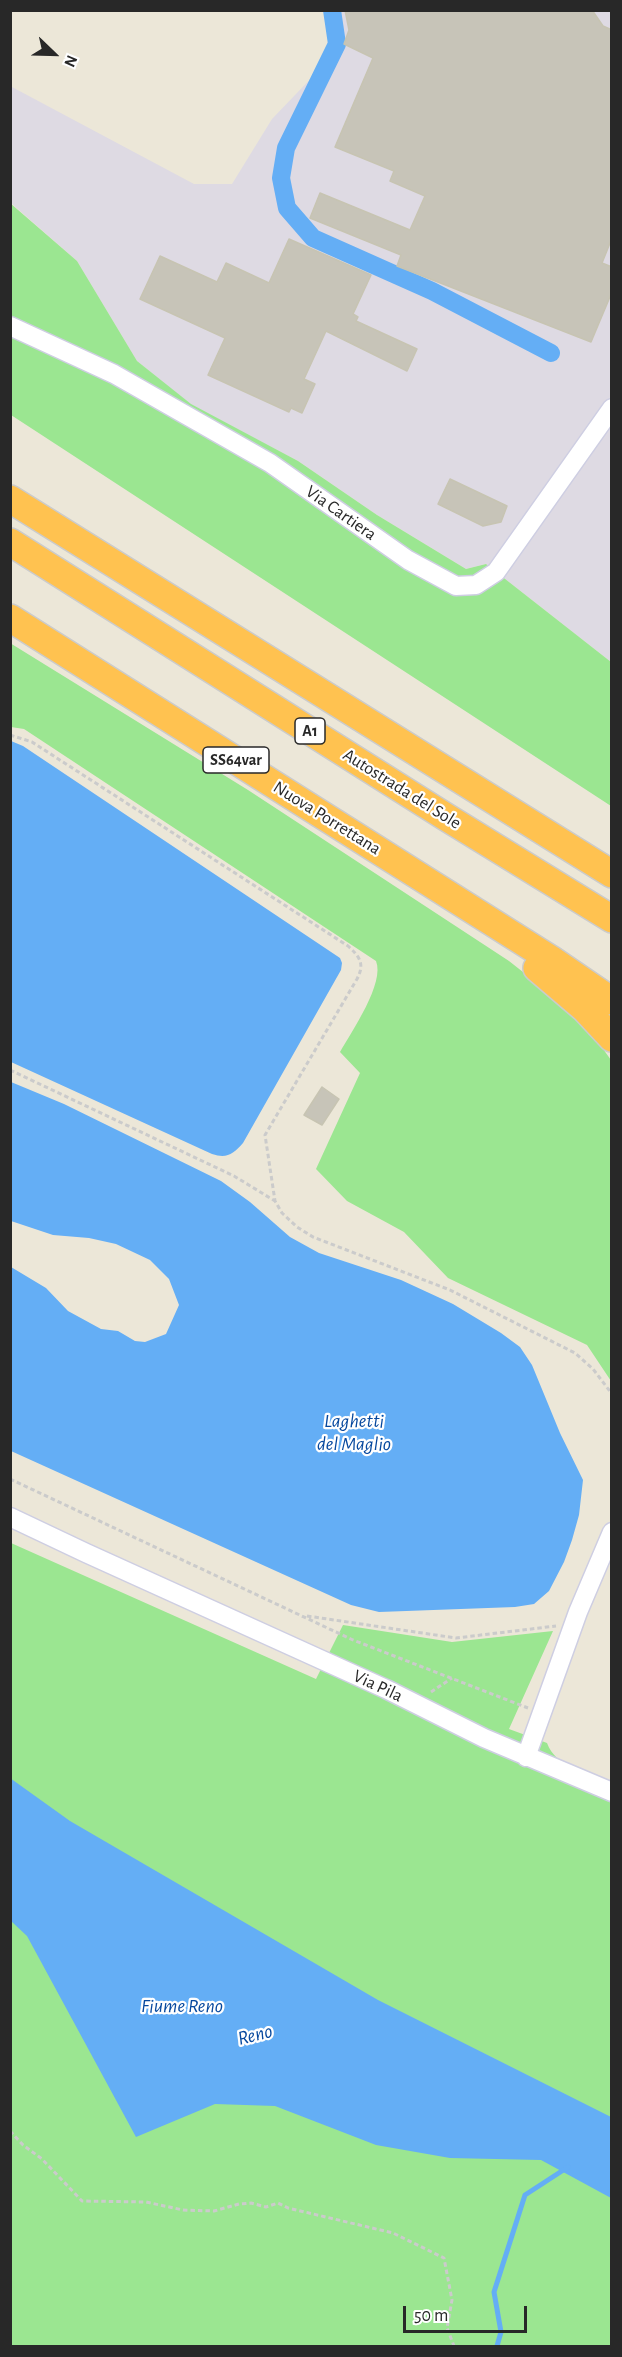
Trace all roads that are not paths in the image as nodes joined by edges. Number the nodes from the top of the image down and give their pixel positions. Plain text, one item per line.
1 (10, 326) edge
2 (612, 408) edge
3 (10, 499) edge
4 (10, 542) edge
5 (10, 618) edge
6 (612, 874) edge
7 (462, 903) junction
8 (612, 919) edge
9 (612, 1001) edge
10 (612, 1038) edge
11 (10, 1517) edge
12 (612, 1532) edge
13 (526, 1757) junction
14 (612, 1792) edge

1 - 2 street, Via Cartiera
3 - 6 highway, A1
4 - 8 highway, Autostrada del Sole / A1
5 - 7 highway, Nuova Porrettana / SS64var
7 - 9 highway, Nuova Porrettana / SS64var
7 - 10 highway, SS64var
11 - 13 street, Via Pila
12 - 13 street
13 - 14 street, Via Pila

